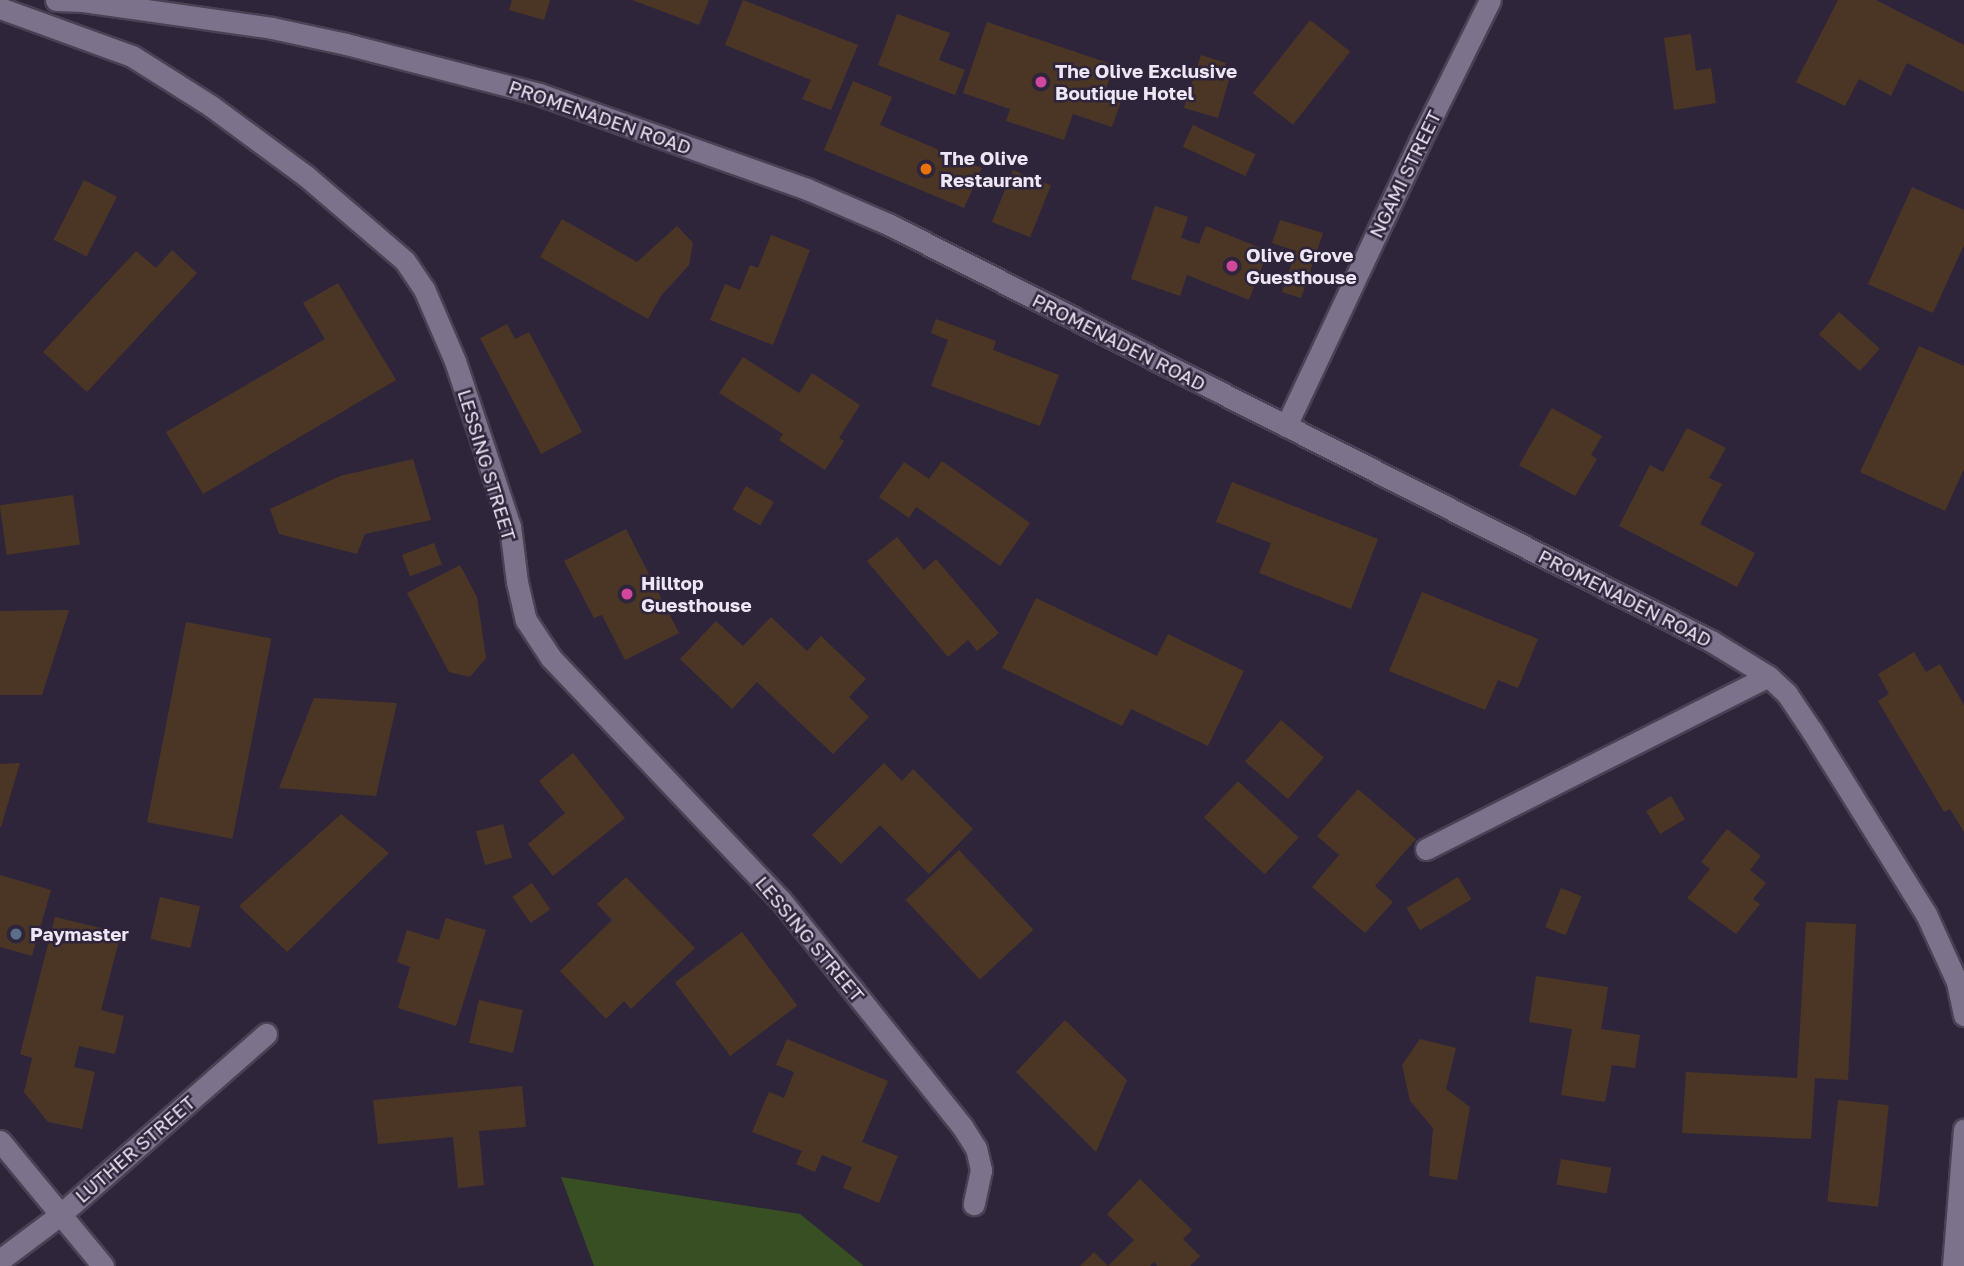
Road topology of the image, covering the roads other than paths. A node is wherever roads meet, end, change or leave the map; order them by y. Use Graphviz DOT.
graph roads {
  1 [pos="56,0"];
  2 [pos="1490,0"];
  3 [pos="0,8"];
  4 [pos="1286,426"];
  5 [pos="1768,676"];
  6 [pos="1426,849"];
  7 [pos="1964,1015"];
  8 [pos="266,1034"];
  9 [pos="1964,1129"];
  10 [pos="0,1141"];
  11 [pos="974,1204"];
  12 [pos="61,1214"];
  13 [pos="0,1260"];
  14 [pos="103,1266"];
  15 [pos="1953,1266"];
  1 -- 4 [label="street, PROMENADEN ROAD"];
  2 -- 4 [label="street, NGAMI STREET"];
  3 -- 11 [label="street, LESSING STREET"];
  4 -- 5 [label="street, PROMENADEN ROAD"];
  5 -- 6 [label="street"];
  5 -- 7 [label="street, PROMENADEN ROAD"];
  8 -- 12 [label="street, LUTHER STREET"];
  9 -- 15 [label="street"];
  10 -- 12 [label="street"];
  12 -- 13 [label="street, LUTHER STREET"];
  12 -- 14 [label="street"];
}
